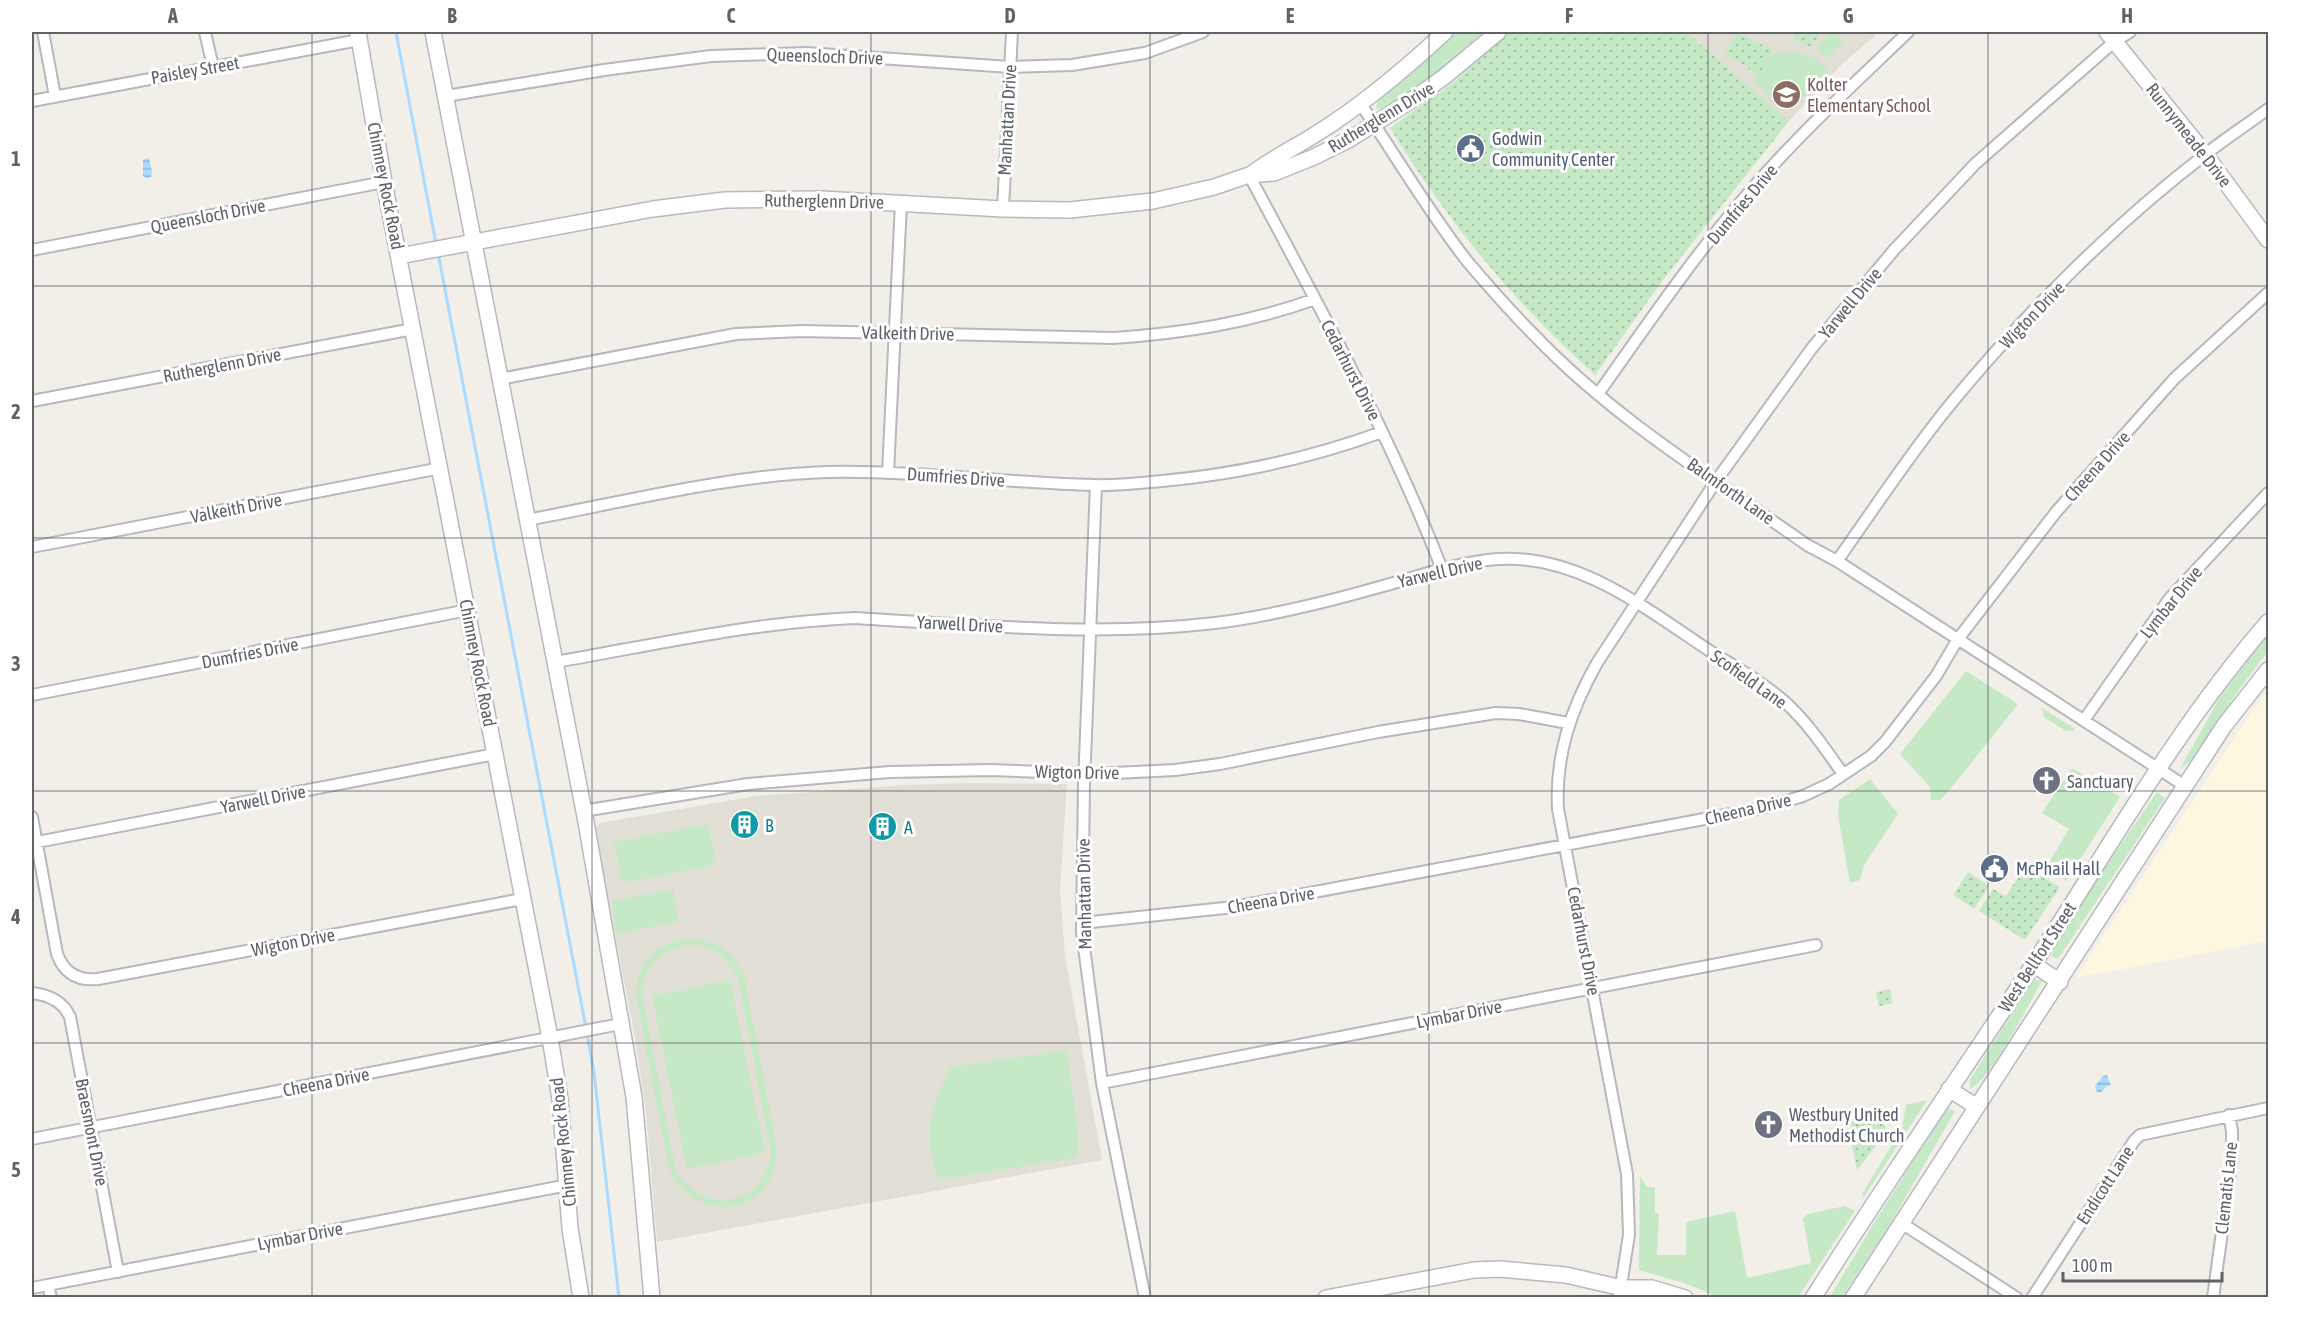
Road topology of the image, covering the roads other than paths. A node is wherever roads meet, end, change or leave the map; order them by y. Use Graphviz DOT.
graph roads {
  1 [pos="43,32"];
  2 [pos="205,32"];
  3 [pos="433,32"];
  4 [pos="1012,32"];
  5 [pos="1203,32"];
  6 [pos="1445,32"];
  7 [pos="1498,32"];
  8 [pos="1908,32"];
  9 [pos="2130,32"];
  10 [pos="358,36"];
  11 [pos="2111,36"];
  12 [pos="213,67"];
  13 [pos="1010,67"];
  14 [pos="55,96"];
  15 [pos="446,96"];
  16 [pos="32,101"];
  17 [pos="1360,103"];
  18 [pos="2268,109"];
  19 [pos="1374,124"];
  20 [pos="2205,154"];
  21 [pos="1249,175"];
  22 [pos="384,182"];
  23 [pos="901,202"];
  24 [pos="1003,209"];
  25 [pos="2268,240"];
  26 [pos="474,243"];
  27 [pos="32,250"];
  28 [pos="399,256"];
  29 [pos="2268,293"];
  30 [pos="1315,299"];
  31 [pos="412,329"];
  32 [pos="895,333"];
  33 [pos="500,379"];
  34 [pos="1598,394"];
  35 [pos="32,401"];
  36 [pos="1382,432"];
  37 [pos="441,468"];
  38 [pos="888,473"];
  39 [pos="1716,481"];
  40 [pos="1096,485"];
  41 [pos="2268,493"];
  42 [pos="527,520"];
  43 [pos="32,547"];
  44 [pos="1837,561"];
  45 [pos="1442,569"];
  46 [pos="1637,603"];
  47 [pos="468,610"];
  48 [pos="2268,622"];
  49 [pos="1091,630"];
  50 [pos="1958,639"];
  51 [pos="555,662"];
  52 [pos="2268,670"];
  53 [pos="32,695"];
  54 [pos="2084,720"];
  55 [pos="1568,723"];
  56 [pos="495,754"];
  57 [pos="2157,768"];
  58 [pos="1085,774"];
  59 [pos="1844,774"];
  60 [pos="2185,786"];
  61 [pos="583,811"];
  62 [pos="32,817"];
  63 [pos="34,842"];
  64 [pos="1565,844"];
  65 [pos="522,899"];
  66 [pos="1082,923"];
  67 [pos="1816,945"];
  68 [pos="2033,964"];
  69 [pos="2060,982"];
  70 [pos="1593,987"];
  71 [pos="32,993"];
  72 [pos="620,1024"];
  73 [pos="550,1038"];
  74 [pos="1102,1083"];
  75 [pos="1949,1089"];
  76 [pos="1977,1107"];
  77 [pos="2268,1108"];
  78 [pos="2229,1115"];
  79 [pos="91,1127"];
  80 [pos="32,1139"];
  81 [pos="568,1185"];
  82 [pos="1903,1224"];
  83 [pos="118,1272"];
  84 [pos="48,1285"];
  85 [pos="32,1288"];
  86 [pos="1621,1293"];
  87 [pos="51,1298"];
  88 [pos="581,1298"];
  89 [pos="652,1298"];
  90 [pos="1145,1298"];
  91 [pos="1326,1298"];
  92 [pos="1638,1298"];
  93 [pos="1685,1298"];
  94 [pos="1813,1298"];
  95 [pos="1853,1298"];
  96 [pos="2017,1298"];
  97 [pos="2032,1298"];
  98 [pos="2213,1298"];
  1 -- 14 [label="street"];
  2 -- 12 [label="street"];
  3 -- 15 [label="main road"];
  4 -- 13 [label="street, Manhattan Drive"];
  5 -- 13 [label="street, Queensloch Drive"];
  6 -- 17 [label="main road, Rutherglenn Drive"];
  7 -- 19 [label="main road, Rutherglenn Drive"];
  8 -- 34 [label="street, Dumfries Drive"];
  9 -- 11 [label="street, Yarwell Drive"];
  10 -- 12 [label="street, Paisley Street"];
  10 -- 22 [label="main road, Chimney Rock Road"];
  11 -- 20 [label="main road, Runnymeade Drive"];
  11 -- 39 [label="street, Yarwell Drive"];
  12 -- 14 [label="street, Paisley Street"];
  13 -- 15 [label="street, Queensloch Drive"];
  13 -- 24 [label="street, Manhattan Drive"];
  14 -- 16 [label="street, Paisley Street"];
  15 -- 26 [label="main road"];
  17 -- 19 [label="street, Balmforth Lane"];
  17 -- 21 [label="main road, Rutherglenn Drive"];
  18 -- 20 [label="street, Wigton Drive"];
  19 -- 21 [label="main road, Rutherglenn Drive"];
  19 -- 34 [label="street, Balmforth Lane"];
  20 -- 25 [label="main road, Runnymeade Drive"];
  20 -- 44 [label="street, Wigton Drive"];
  21 -- 24 [label="main road, Rutherglenn Drive"];
  21 -- 30 [label="street, Cedarhurst Drive"];
  22 -- 27 [label="street, Queensloch Drive"];
  22 -- 28 [label="main road, Chimney Rock Road"];
  23 -- 24 [label="main road, Rutherglenn Drive"];
  23 -- 26 [label="main road, Rutherglenn Drive"];
  23 -- 32 [label="street"];
  26 -- 28 [label="main road, Rutherglenn Drive"];
  26 -- 33 [label="main road"];
  28 -- 31 [label="main road, Chimney Rock Road"];
  29 -- 50 [label="street, Cheena Drive"];
  30 -- 32 [label="street, Valkeith Drive"];
  30 -- 36 [label="street, Cedarhurst Drive"];
  31 -- 35 [label="street, Rutherglenn Drive"];
  31 -- 37 [label="main road, Chimney Rock Road"];
  32 -- 33 [label="street, Valkeith Drive"];
  32 -- 38 [label="street"];
  33 -- 42 [label="main road"];
  34 -- 39 [label="street, Balmforth Lane"];
  36 -- 40 [label="street, Dumfries Drive"];
  36 -- 45 [label="street, Cedarhurst Drive"];
  37 -- 43 [label="street, Valkeith Drive"];
  37 -- 47 [label="main road, Chimney Rock Road"];
  38 -- 40 [label="street, Dumfries Drive"];
  38 -- 42 [label="street, Dumfries Drive"];
  39 -- 44 [label="street, Balmforth Lane"];
  39 -- 46 [label="street, Yarwell Drive"];
  40 -- 49 [label="street, Manhattan Drive"];
  41 -- 54 [label="street, Lymbar Drive"];
  42 -- 51 [label="main road"];
  44 -- 50 [label="street, Balmforth Lane"];
  45 -- 46 [label="street, Yarwell Drive"];
  45 -- 49 [label="street, Yarwell Drive"];
  46 -- 55 [label="street, Cedarhurst Drive"];
  46 -- 59 [label="street, Scofield Lane"];
  47 -- 53 [label="street, Dumfries Drive"];
  47 -- 56 [label="main road, Chimney Rock Road"];
  48 -- 57 [label="main road, West Bellfort Street"];
  49 -- 51 [label="street, Yarwell Drive"];
  49 -- 58 [label="street, Manhattan Drive"];
  50 -- 54 [label="street, Balmforth Lane"];
  50 -- 59 [label="street, Cheena Drive"];
  51 -- 61 [label="main road"];
  52 -- 60 [label="main road, West Bellfort Street"];
  54 -- 57 [label="street, Balmforth Lane"];
  55 -- 58 [label="street, Wigton Drive"];
  55 -- 64 [label="street, Cedarhurst Drive"];
  56 -- 63 [label="street, Yarwell Drive"];
  56 -- 65 [label="main road, Chimney Rock Road"];
  57 -- 60 [label="street, Balmforth Lane"];
  57 -- 68 [label="main road, West Bellfort Street"];
  58 -- 61 [label="street, Wigton Drive"];
  58 -- 66 [label="street, Manhattan Drive"];
  59 -- 64 [label="street, Cheena Drive"];
  60 -- 69 [label="main road, West Bellfort Street"];
  61 -- 72 [label="main road"];
  62 -- 63 [label="street"];
  63 -- 65 [label="street, Wigton Drive"];
  64 -- 66 [label="street, Cheena Drive"];
  64 -- 70 [label="street, Cedarhurst Drive"];
  65 -- 73 [label="main road, Chimney Rock Road"];
  66 -- 74 [label="street, Manhattan Drive"];
  67 -- 70 [label="street, Lymbar Drive"];
  68 -- 69 [label="main road"];
  68 -- 75 [label="main road, West Bellfort Street"];
  69 -- 76 [label="main road, West Bellfort Street"];
  70 -- 74 [label="street, Lymbar Drive"];
  70 -- 86 [label="street, Cedarhurst Drive"];
  71 -- 79 [label="street, Braesmont Drive"];
  72 -- 73 [label="street, Cheena Drive"];
  72 -- 89 [label="main road"];
  73 -- 79 [label="street, Cheena Drive"];
  73 -- 81 [label="main road, Chimney Rock Road"];
  74 -- 90 [label="street, Manhattan Drive"];
  75 -- 76 [label="main road"];
  75 -- 94 [label="main road, West Bellfort Street"];
  76 -- 82 [label="main road, West Bellfort Street"];
  77 -- 78 [label="street"];
  78 -- 97 [label="street, Endicott Lane"];
  78 -- 98 [label="street, Clematis Lane"];
  79 -- 80 [label="street, Cheena Drive"];
  79 -- 83 [label="street, Braesmont Drive"];
  81 -- 83 [label="street, Lymbar Drive"];
  81 -- 88 [label="main road, Chimney Rock Road"];
  82 -- 95 [label="main road, West Bellfort Street"];
  82 -- 96 [label="street"];
  83 -- 84 [label="street, Lymbar Drive"];
  84 -- 85 [label="street, Lymbar Drive"];
  84 -- 87 [label="street"];
  86 -- 91 [label="main road"];
  86 -- 92 [label="main road"];
  86 -- 93 [label="main road"];
}
